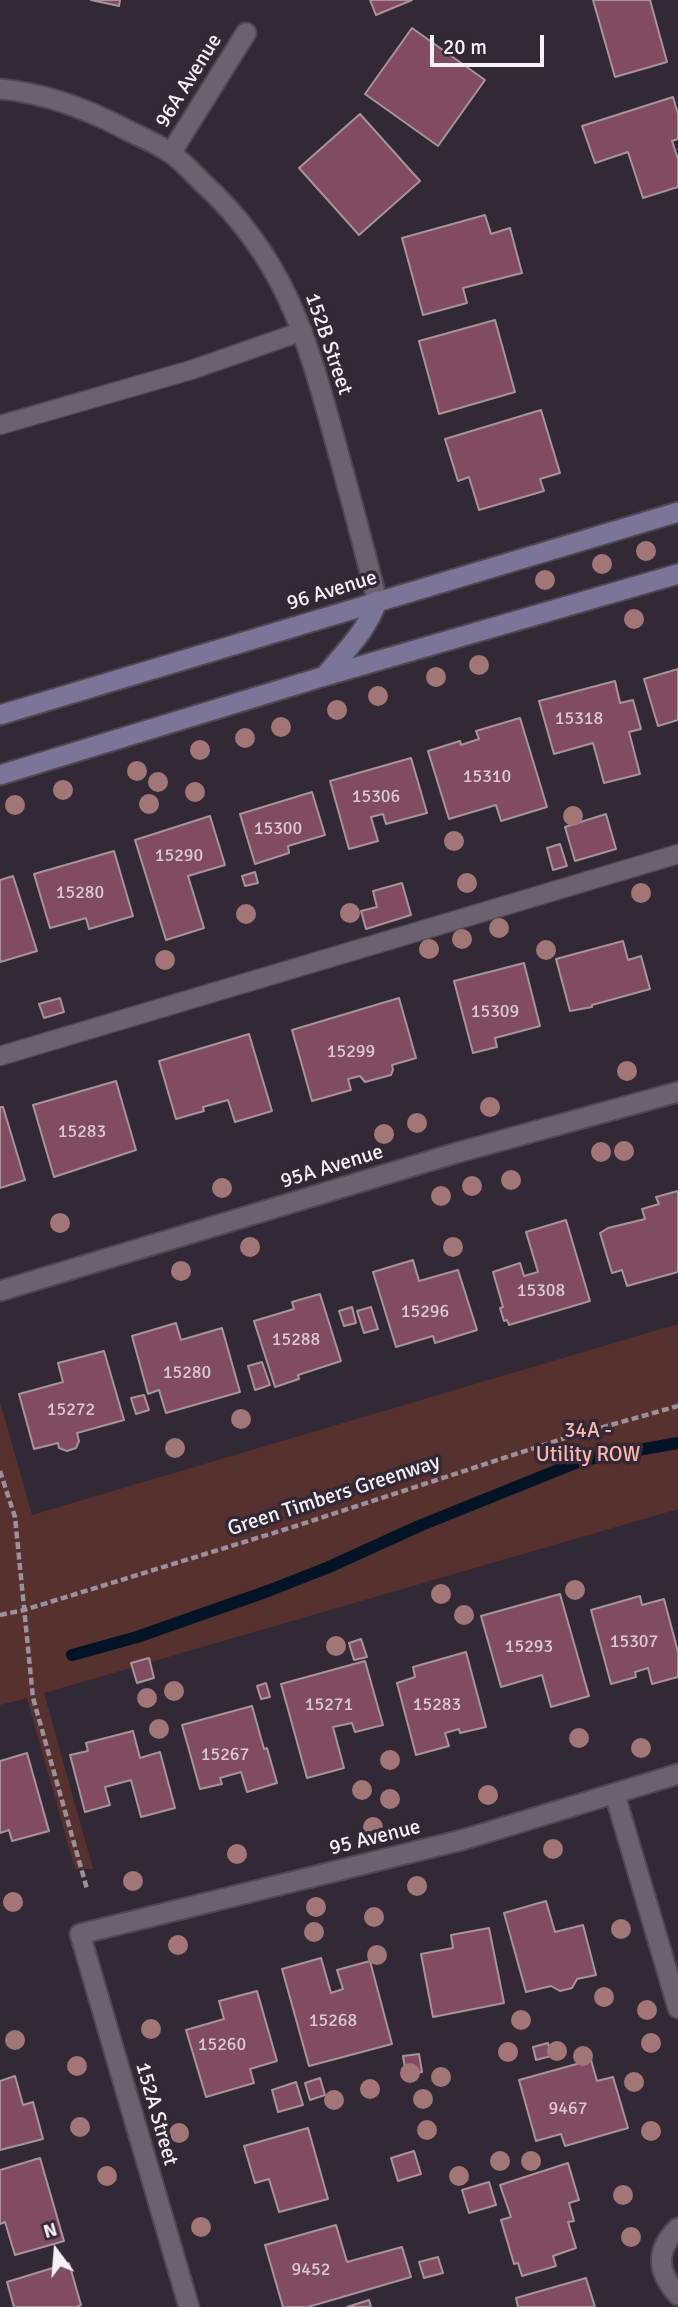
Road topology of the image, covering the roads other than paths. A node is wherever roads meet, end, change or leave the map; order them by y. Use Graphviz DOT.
graph roads {
  1 [pos="246,33"];
  2 [pos="0,89"];
  3 [pos="171,153"];
  4 [pos="303,331"];
  5 [pos="0,425"];
  6 [pos="678,512"];
  7 [pos="678,574"];
  8 [pos="377,601"];
  9 [pos="325,676"];
  10 [pos="0,715"];
  11 [pos="0,775"];
  12 [pos="678,854"];
  13 [pos="0,1056"];
  14 [pos="678,1092"];
  15 [pos="0,1291"];
  16 [pos="678,1774"];
  17 [pos="615,1795"];
  18 [pos="80,1934"];
  19 [pos="678,2008"];
  20 [pos="678,2228"];
  21 [pos="678,2295"];
  22 [pos="189,2307"];
  1 -- 3 [label="street, 96A Avenue"];
  2 -- 3 [label="street, 152B Street"];
  3 -- 4 [label="street, 152B Street"];
  4 -- 5 [label="lane"];
  4 -- 8 [label="street, 152B Street"];
  6 -- 8 [label="main road, 96 Avenue"];
  7 -- 9 [label="main road"];
  8 -- 9 [label="main road"];
  8 -- 10 [label="main road, 96 Avenue"];
  9 -- 11 [label="main road"];
  12 -- 13 [label="lane"];
  14 -- 15 [label="street, 95A Avenue"];
  16 -- 17 [label="street, 95 Avenue"];
  17 -- 18 [label="street, 95 Avenue"];
  17 -- 19 [label="street"];
  18 -- 22 [label="street, 152A Street"];
  20 -- 21 [label="street"];
}
